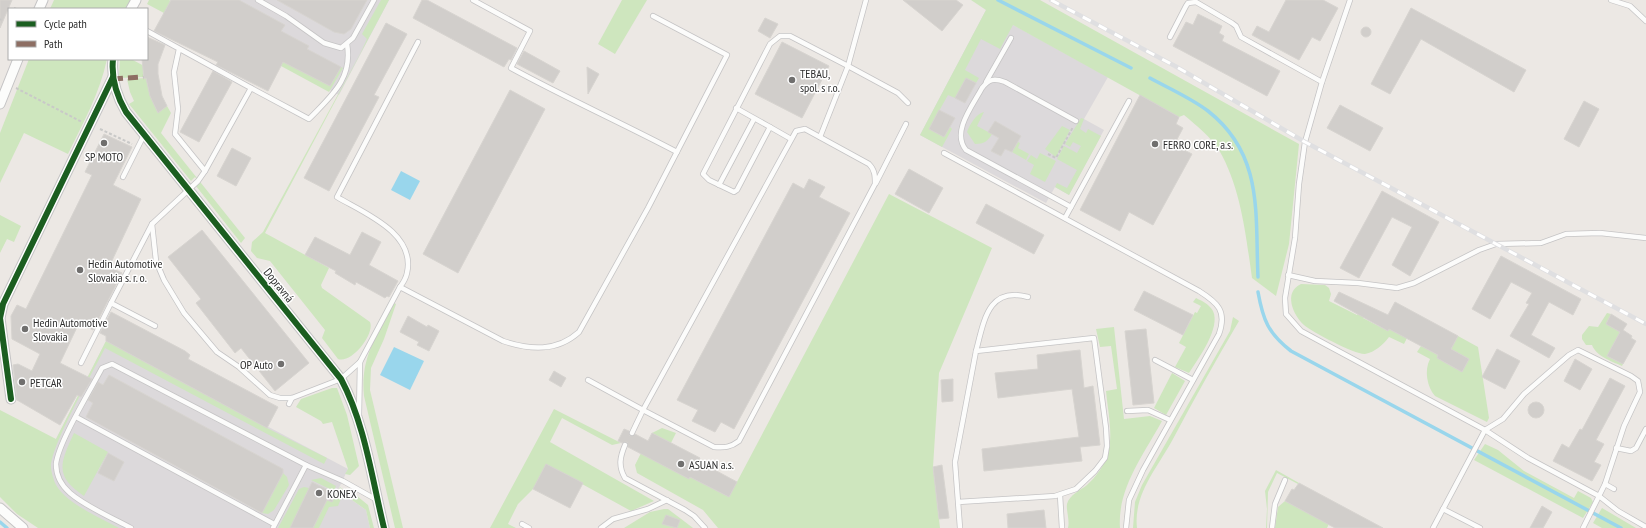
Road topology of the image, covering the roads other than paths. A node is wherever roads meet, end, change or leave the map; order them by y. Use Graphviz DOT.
graph roads {
  1 [pos="258,0"];
  2 [pos="374,0"];
  3 [pos="473,0"];
  4 [pos="866,0"];
  5 [pos="1350,0"];
  6 [pos="1611,0"];
  7 [pos="654,16"];
  8 [pos="1646,21"];
  9 [pos="148,32"];
  10 [pos="1170,37"];
  11 [pos="1011,38"];
  12 [pos="418,42"];
  13 [pos="347,44"];
  14 [pos="179,49"];
  15 [pos="18,60"];
  16 [pos="113,60"];
  17 [pos="848,66"];
  18 [pos="113,77"];
  19 [pos="986,82"];
  20 [pos="1322,82"];
  21 [pos="251,88"];
  22 [pos="1129,101"];
  23 [pos="908,103"];
  24 [pos="0,104"];
  25 [pos="736,108"];
  26 [pos="754,118"];
  27 [pos="1076,121"];
  28 [pos="906,124"];
  29 [pos="770,127"];
  30 [pos="144,135"];
  31 [pos="820,137"];
  32 [pos="791,139"];
  33 [pos="677,152"];
  34 [pos="944,153"];
  35 [pos="205,171"];
  36 [pos="124,177"];
  37 [pos="875,184"];
  38 [pos="719,185"];
  39 [pos="188,190"];
  40 [pos="1071,207"];
  41 [pos="1064,218"];
  42 [pos="152,224"];
  43 [pos="1646,238"];
  44 [pos="1288,275"];
  45 [pos="400,288"];
  46 [pos="1028,297"];
  47 [pos="111,303"];
  48 [pos="155,326"];
  49 [pos="976,351"];
  50 [pos="1155,360"];
  51 [pos="360,362"];
  52 [pos="81,363"];
  53 [pos="341,379"];
  54 [pos="588,380"];
  55 [pos="1193,380"];
  56 [pos="292,398"];
  57 [pos="11,399"];
  58 [pos="289,404"];
  59 [pos="643,410"];
  60 [pos="1127,411"];
  61 [pos="76,417"];
  62 [pos="1170,420"];
  63 [pos="360,428"];
  64 [pos="1646,429"];
  65 [pos="1485,430"];
  66 [pos="632,433"];
  67 [pos="625,445"];
  68 [pos="1616,448"];
  69 [pos="306,465"];
  70 [pos="1286,480"];
  71 [pos="1604,484"];
  72 [pos="1614,489"];
  73 [pos="1060,495"];
  74 [pos="1599,496"];
  75 [pos="378,500"];
  76 [pos="667,500"];
  77 [pos="958,502"];
  78 [pos="0,508"];
  79 [pos="1443,509"];
  80 [pos="522,524"];
  81 [pos="274,526"];
  82 [pos="1646,526"];
  83 [pos="23,528"];
  84 [pos="131,528"];
  85 [pos="384,528"];
  86 [pos="529,528"];
  87 [pos="601,528"];
  88 [pos="706,528"];
  89 [pos="960,528"];
  90 [pos="1062,528"];
  91 [pos="1126,528"];
  92 [pos="1272,528"];
  93 [pos="1433,528"];
  94 [pos="1480,528"];
  95 [pos="1583,528"];
  1 -- 13 [label="lane"];
  2 -- 13 [label="lane"];
  3 -- 33 [label="lane"];
  4 -- 17 [label="lane"];
  5 -- 20 [label="lane"];
  6 -- 8 [label="lane"];
  7 -- 33 [label="lane"];
  9 -- 14 [label="lane"];
  10 -- 20 [label="lane"];
  11 -- 19 [label="lane"];
  12 -- 45 [label="lane"];
  13 -- 21 [label="lane"];
  14 -- 21 [label="lane"];
  14 -- 35 [label="lane"];
  15 -- 24 [label="street"];
  16 -- 18 [label="street, Dopravná"];
  17 -- 23 [label="lane"];
  17 -- 25 [label="lane"];
  17 -- 31 [label="lane"];
  18 -- 30 [label="street, Dopravná"];
  18 -- 57 [label="street, Dopravná"];
  19 -- 27 [label="lane"];
  19 -- 40 [label="lane"];
  20 -- 44 [label="lane"];
  21 -- 35 [label="lane"];
  22 -- 40 [label="lane"];
  25 -- 26 [label="lane"];
  25 -- 38 [label="lane"];
  26 -- 29 [label="lane"];
  26 -- 38 [label="lane"];
  28 -- 37 [label="lane"];
  29 -- 32 [label="lane"];
  29 -- 38 [label="lane"];
  30 -- 36 [label="lane"];
  30 -- 39 [label="street, Dopravná"];
  31 -- 32 [label="lane"];
  31 -- 37 [label="lane"];
  32 -- 59 [label="lane"];
  33 -- 45 [label="lane"];
  34 -- 41 [label="lane"];
  35 -- 39 [label="lane"];
  37 -- 59 [label="lane"];
  39 -- 42 [label="lane"];
  39 -- 53 [label="street, Dopravná"];
  40 -- 41 [label="lane"];
  41 -- 55 [label="lane"];
  42 -- 47 [label="lane"];
  42 -- 56 [label="lane"];
  43 -- 44 [label="lane"];
  44 -- 65 [label="lane"];
  45 -- 51 [label="lane"];
  46 -- 49 [label="lane"];
  47 -- 48 [label="lane"];
  47 -- 52 [label="lane"];
  49 -- 73 [label="lane"];
  49 -- 77 [label="lane"];
  50 -- 55 [label="lane"];
  51 -- 53 [label="lane"];
  51 -- 63 [label="lane"];
  53 -- 56 [label="lane"];
  53 -- 63 [label="street, Dopravná"];
  54 -- 59 [label="lane"];
  55 -- 62 [label="lane"];
  56 -- 58 [label="lane"];
  59 -- 66 [label="lane"];
  60 -- 62 [label="lane"];
  61 -- 69 [label="lane"];
  61 -- 81 [label="lane"];
  61 -- 84 [label="lane"];
  62 -- 91 [label="lane"];
  63 -- 75 [label="street, Dopravná"];
  64 -- 68 [label="lane"];
  65 -- 68 [label="lane"];
  65 -- 74 [label="lane"];
  65 -- 79 [label="lane"];
  67 -- 76 [label="lane"];
  68 -- 71 [label="lane"];
  69 -- 75 [label="lane"];
  69 -- 81 [label="lane"];
  70 -- 92 [label="lane"];
  71 -- 72 [label="lane"];
  71 -- 74 [label="lane"];
  73 -- 77 [label="lane"];
  73 -- 90 [label="lane"];
  74 -- 82 [label="lane"];
  74 -- 95 [label="lane"];
  75 -- 85 [label="street, Dopravná"];
  76 -- 87 [label="lane"];
  76 -- 88 [label="lane"];
  77 -- 89 [label="lane"];
  78 -- 83 [label="street"];
  79 -- 93 [label="lane"];
  79 -- 94 [label="lane"];
  80 -- 86 [label="lane"];
}
